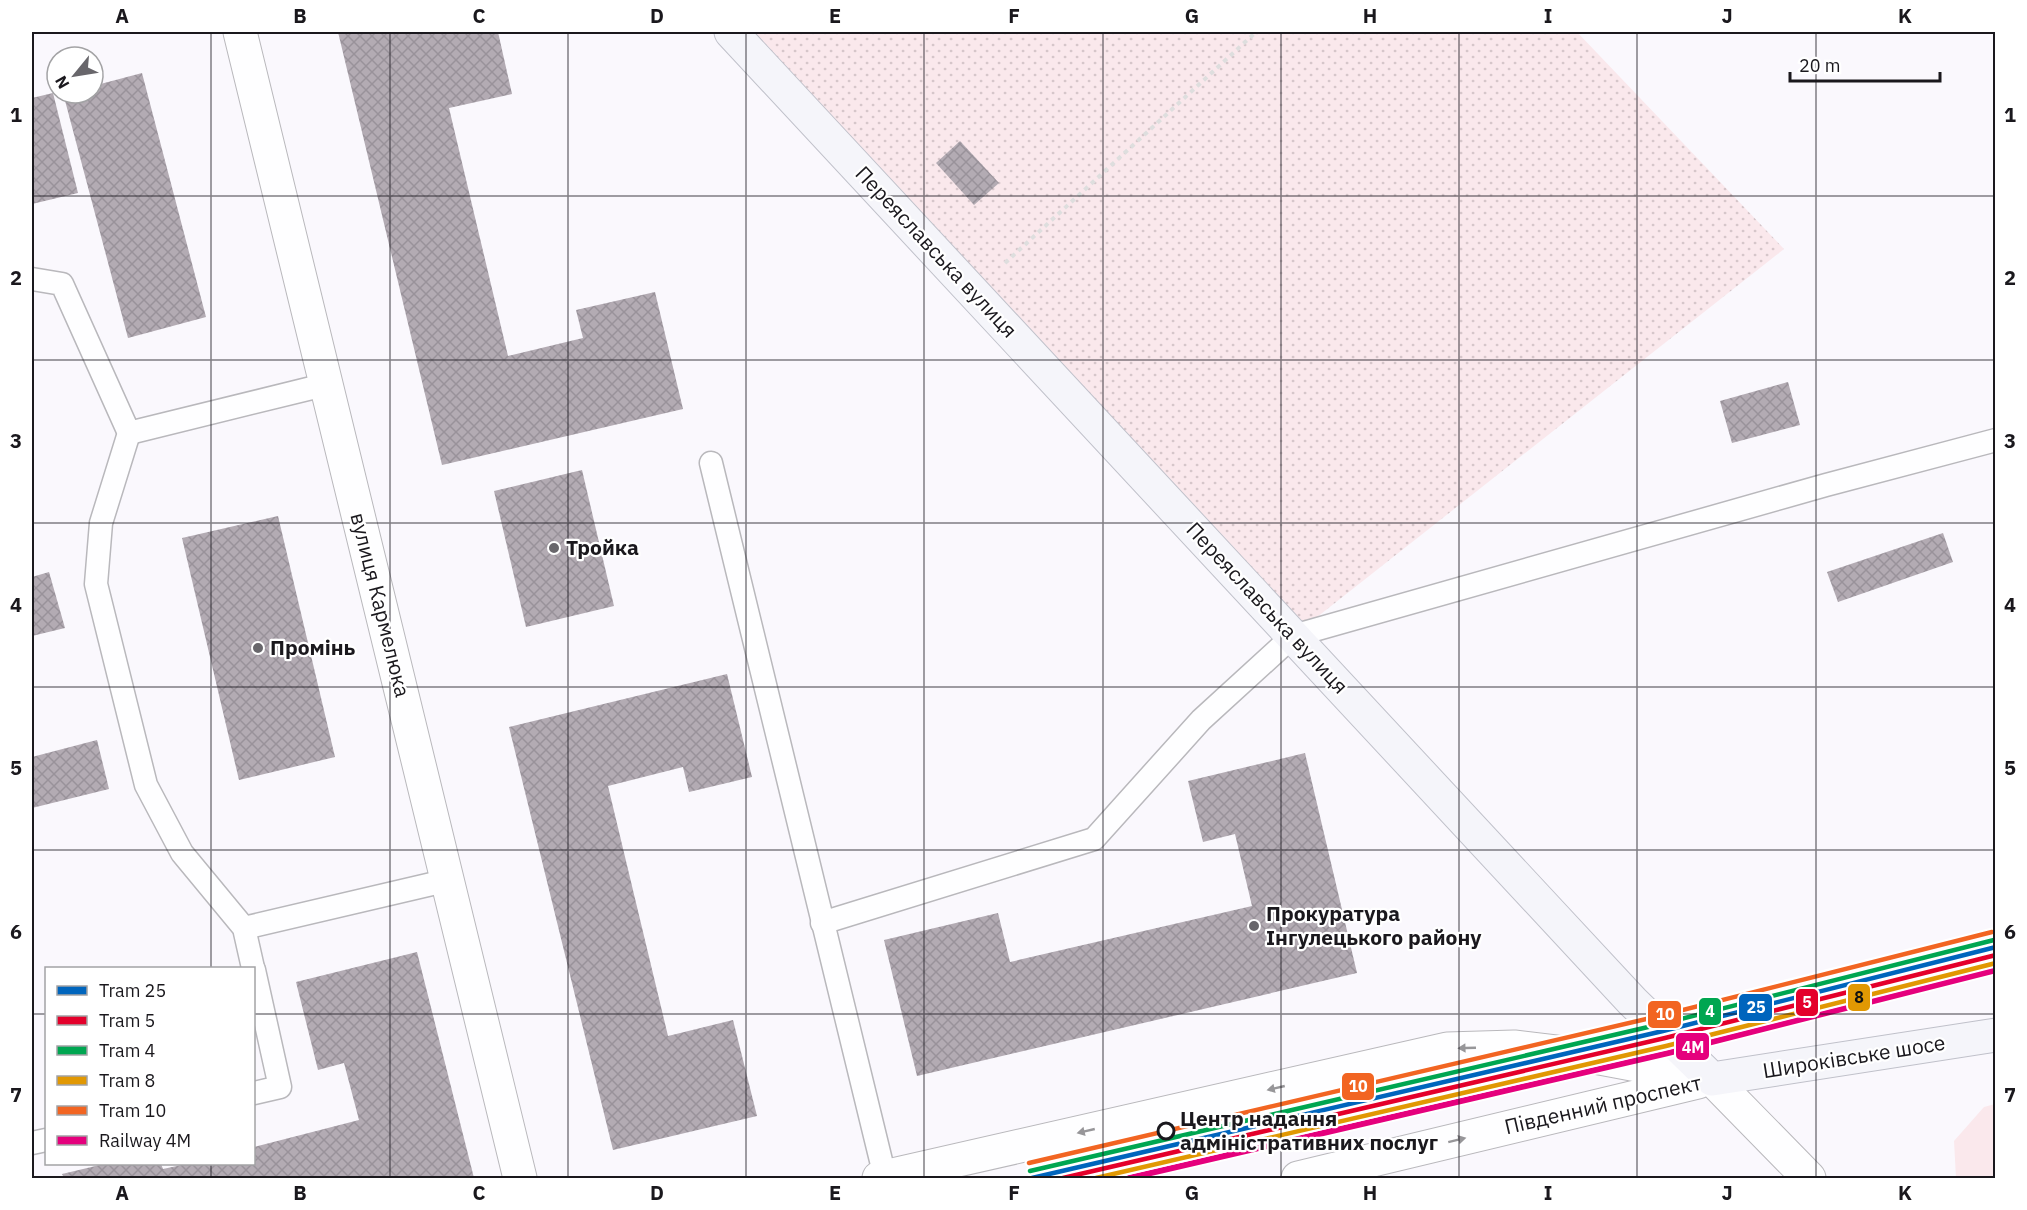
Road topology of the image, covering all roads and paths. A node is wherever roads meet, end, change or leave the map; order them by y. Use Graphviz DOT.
graph roads {
  1 [pos="240,32"];
  2 [pos="732,32"];
  3 [pos="1256,32"];
  4 [pos="32,279"];
  5 [pos="973,292"];
  6 [pos="324,385"];
  7 [pos="129,433"];
  8 [pos="1995,440"];
  9 [pos="711,463"];
  10 [pos="1293,636"];
  11 [pos="449,880"];
  12 [pos="822,923"];
  13 [pos="244,928"];
  14 [pos="253,967"];
  15 [pos="255,978"];
  16 [pos="1995,1035"];
  17 [pos="1712,1079"];
  18 [pos="255,1093"];
  19 [pos="1345,1173"];
  20 [pos="882,1178"];
  21 [pos="520,1179"];
  22 [pos="1298,1179"];
  23 [pos="1809,1179"];
  1 -- 6 [label="street, вулиця Кармелюка"];
  2 -- 5 [label="main road, Переяславська вулиця"];
  3 -- 5 [label="path"];
  4 -- 7 [label="lane"];
  5 -- 10 [label="main road, Переяславська вулиця"];
  6 -- 7 [label="lane"];
  6 -- 11 [label="street, вулиця Кармелюка"];
  7 -- 13 [label="lane"];
  8 -- 10 [label="lane"];
  9 -- 12 [label="lane"];
  10 -- 12 [label="lane"];
  10 -- 17 [label="main road, Переяславська вулиця"];
  11 -- 13 [label="lane"];
  11 -- 21 [label="street, вулиця Кармелюка"];
  12 -- 20 [label="lane"];
  13 -- 14 [label="lane"];
  15 -- 18 [label="lane"];
  16 -- 17 [label="main road, Широківське шосе"];
  19 -- 17 [label="street, Південний проспект, one-way"];
  17 -- 20 [label="street, Південний проспект, one-way"];
  17 -- 23 [label="street, Переяславська вулиця"];
  19 -- 22 [label="street, Південний проспект"];
}
